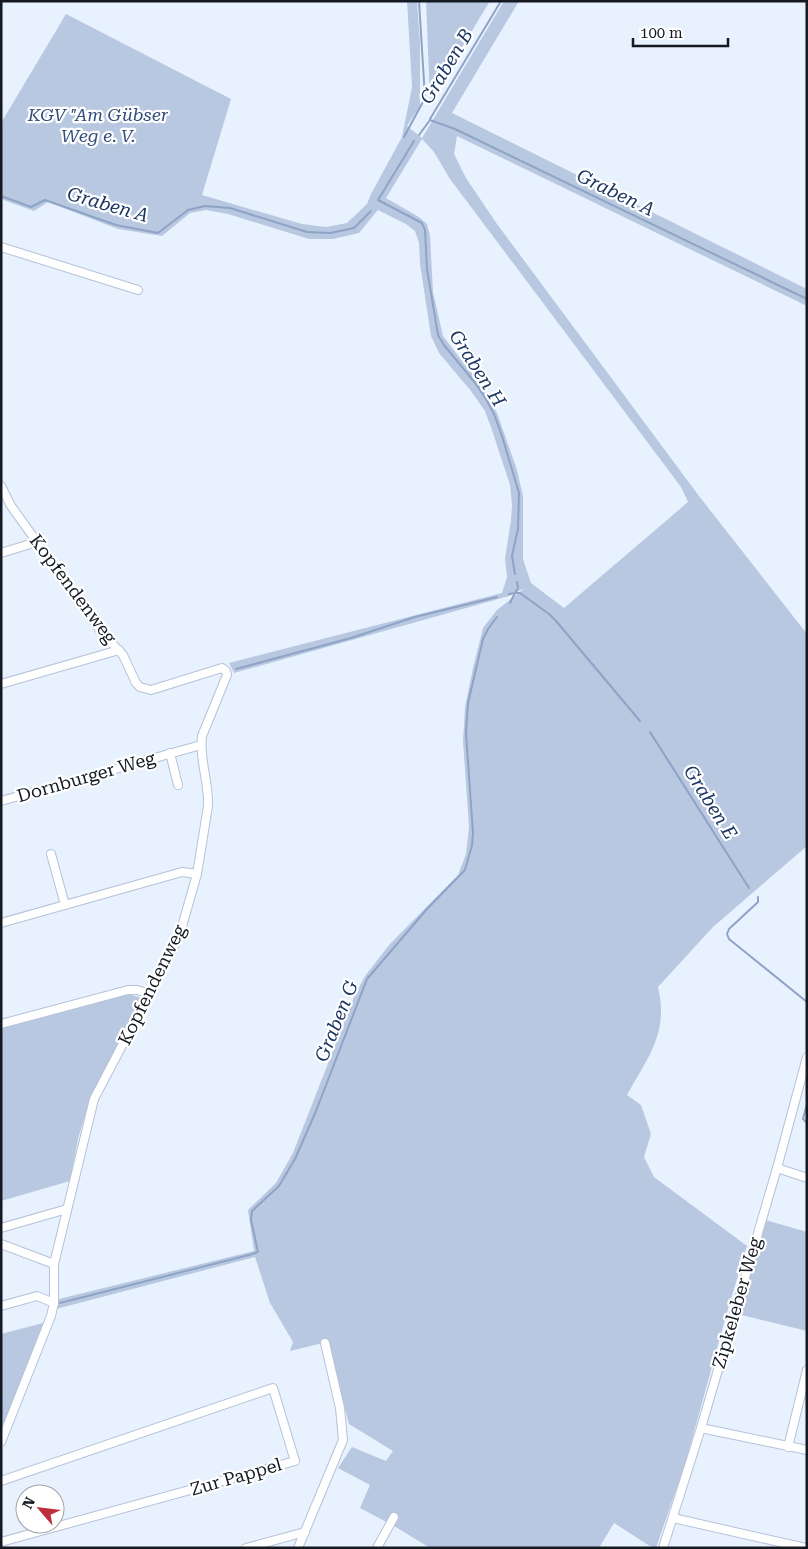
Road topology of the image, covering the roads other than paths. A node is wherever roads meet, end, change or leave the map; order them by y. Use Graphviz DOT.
graph roads {
  1 [pos="1,246"];
  2 [pos="138,290"];
  3 [pos="1,486"];
  4 [pos="37,542"];
  5 [pos="1,553"];
  6 [pos="119,650"];
  7 [pos="1,684"];
  8 [pos="201,745"];
  9 [pos="170,753"];
  10 [pos="178,784"];
  11 [pos="1,801"];
  12 [pos="51,854"];
  13 [pos="197,874"];
  14 [pos="65,905"];
  15 [pos="1,923"];
  16 [pos="150,994"];
  17 [pos="1,1024"];
  18 [pos="807,1057"];
  19 [pos="776,1168"];
  20 [pos="807,1178"];
  21 [pos="67,1209"];
  22 [pos="1,1228"];
  23 [pos="1,1244"];
  24 [pos="54,1264"];
  25 [pos="54,1302"];
  26 [pos="1,1306"];
  27 [pos="325,1343"];
  28 [pos="807,1370"];
  29 [pos="701,1428"];
  30 [pos="1,1442"];
  31 [pos="788,1446"];
  32 [pos="807,1450"];
  33 [pos="1,1481"];
  34 [pos="394,1518"];
  35 [pos="673,1518"];
  36 [pos="305,1532"];
  37 [pos="1,1542"];
  38 [pos="246,1548"];
  39 [pos="298,1548"];
  40 [pos="377,1548"];
  41 [pos="663,1548"];
  42 [pos="806,1548"];
  1 -- 2 [label="street"];
  3 -- 4 [label="street, Kopfendenweg"];
  4 -- 5 [label="street"];
  4 -- 6 [label="street, Kopfendenweg"];
  6 -- 7 [label="street"];
  6 -- 8 [label="street, Kopfendenweg"];
  8 -- 9 [label="street, Dornburger Weg"];
  8 -- 13 [label="street, Kopfendenweg"];
  9 -- 10 [label="street, Dornburger Weg"];
  9 -- 11 [label="street, Dornburger Weg"];
  12 -- 14 [label="street"];
  13 -- 14 [label="street"];
  13 -- 16 [label="street, Kopfendenweg"];
  14 -- 15 [label="street"];
  16 -- 17 [label="street"];
  16 -- 21 [label="street, Kopfendenweg"];
  18 -- 19 [label="street, Zipkeleber Weg"];
  19 -- 20 [label="street"];
  19 -- 29 [label="street, Zipkeleber Weg"];
  21 -- 22 [label="street"];
  21 -- 24 [label="street, Kopfendenweg"];
  23 -- 24 [label="street"];
  24 -- 25 [label="street, Kopfendenweg"];
  25 -- 26 [label="street"];
  25 -- 30 [label="street, Kopfendenweg"];
  27 -- 36 [label="street"];
  28 -- 31 [label="street"];
  29 -- 31 [label="street"];
  29 -- 35 [label="street, Zipkeleber Weg"];
  31 -- 32 [label="street"];
  33 -- 37 [label="street, Zur Pappel"];
  34 -- 40 [label="street"];
  35 -- 41 [label="street, Zipkeleber Weg"];
  35 -- 42 [label="street"];
  36 -- 38 [label="street"];
  36 -- 39 [label="street"];
}
